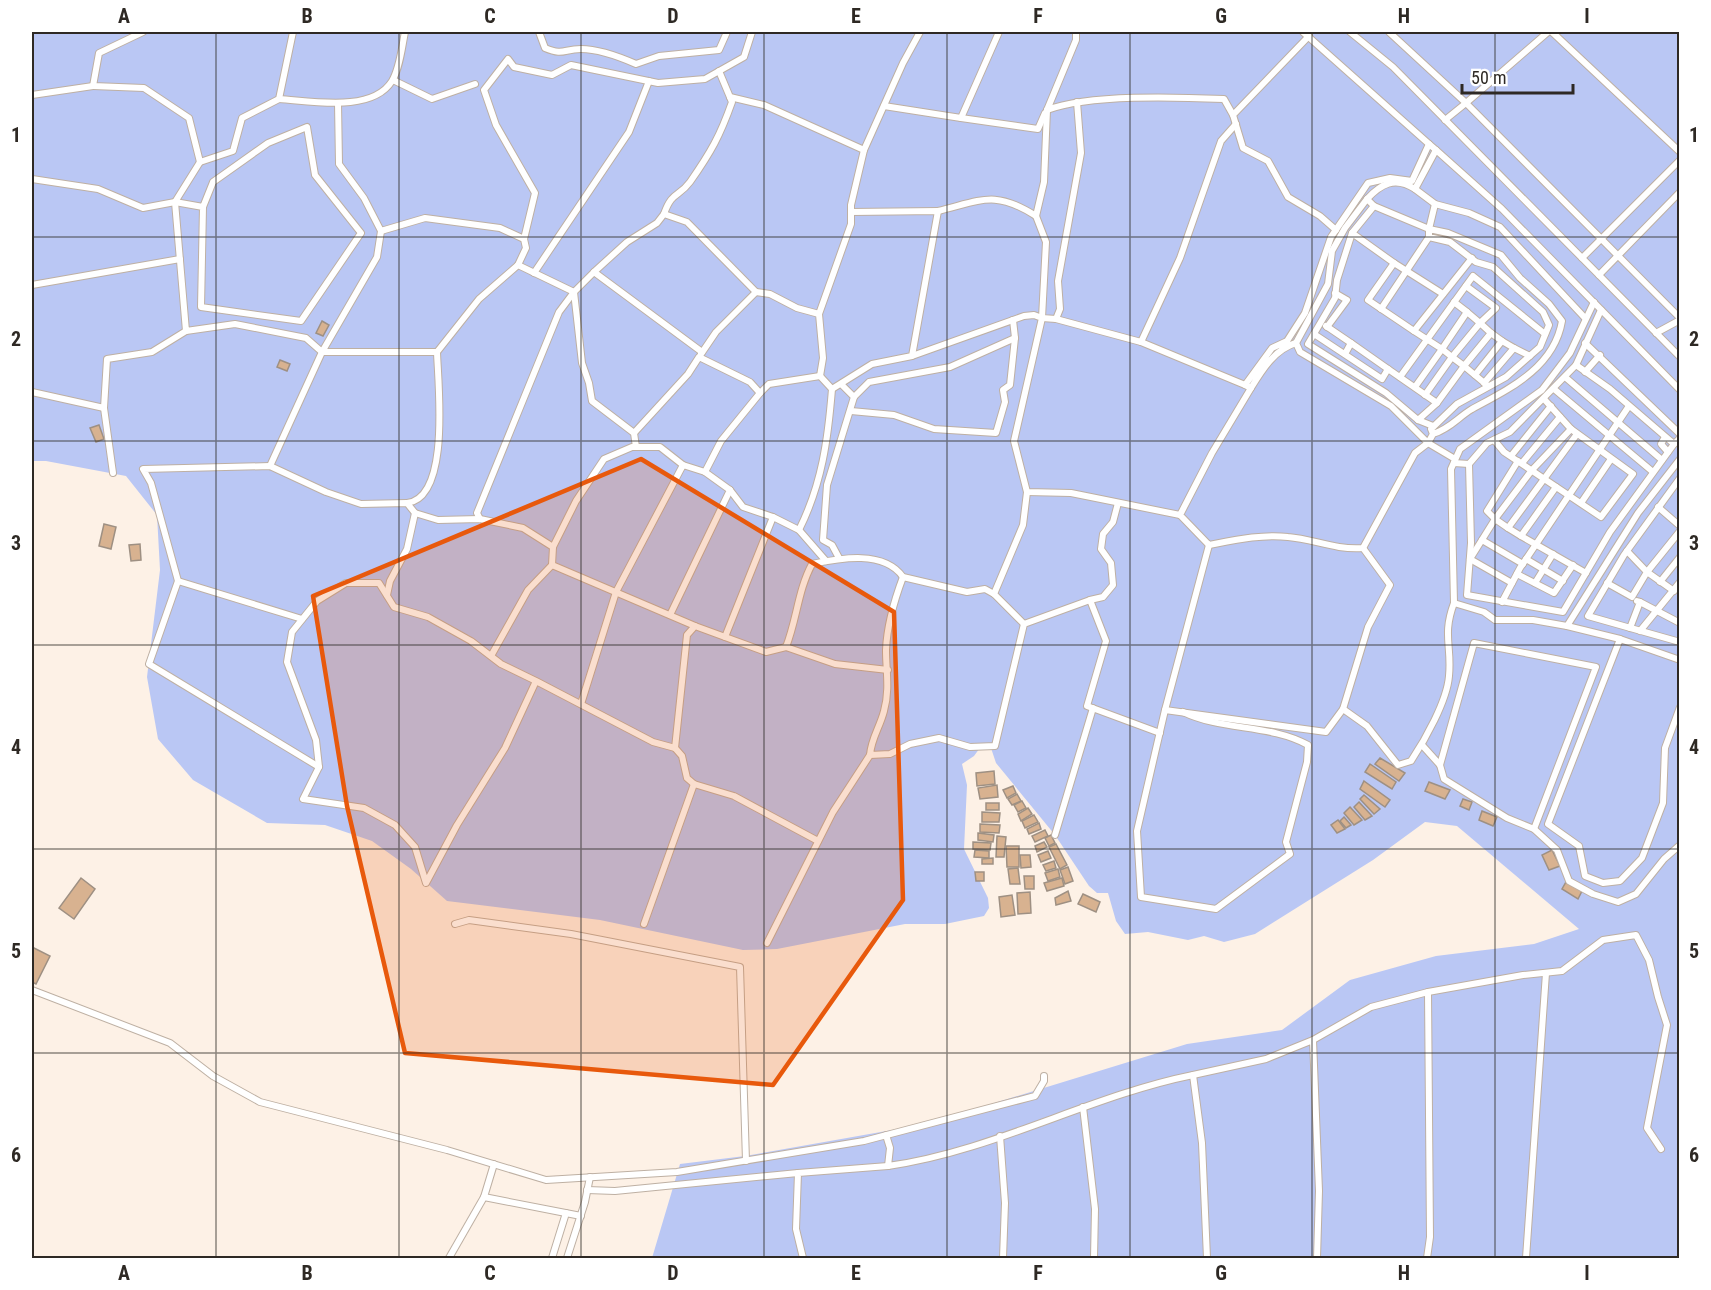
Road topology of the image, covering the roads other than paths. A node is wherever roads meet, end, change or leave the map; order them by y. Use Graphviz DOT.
graph roads {
  1 [pos="143,32"];
  2 [pos="293,32"];
  3 [pos="405,32"];
  4 [pos="539,32"];
  5 [pos="727,32"];
  6 [pos="752,32"];
  7 [pos="920,32"];
  8 [pos="999,32"];
  9 [pos="1076,32"];
  10 [pos="1350,32"];
  11 [pos="1389,32"];
  12 [pos="1548,32"];
  13 [pos="1552,32"];
  14 [pos="1306,34"];
  15 [pos="719,71"];
  16 [pos="393,80"];
  17 [pos="649,81"];
  18 [pos="475,84"];
  19 [pos="93,86"];
  20 [pos="32,95"];
  21 [pos="730,97"];
  22 [pos="279,99"];
  23 [pos="1077,102"];
  24 [pos="1466,103"];
  25 [pos="338,104"];
  26 [pos="884,106"];
  27 [pos="1047,110"];
  28 [pos="1233,114"];
  29 [pos="961,117"];
  30 [pos="1445,120"];
  31 [pos="1236,124"];
  32 [pos="1430,144"];
  33 [pos="864,150"];
  34 [pos="1436,150"];
  35 [pos="1680,152"];
  36 [pos="1680,160"];
  37 [pos="200,162"];
  38 [pos="32,179"];
  39 [pos="1415,189"];
  40 [pos="1680,192"];
  41 [pos="1367,199"];
  42 [pos="175,202"];
  43 [pos="1435,204"];
  44 [pos="1374,206"];
  45 [pos="203,207"];
  46 [pos="938,211"];
  47 [pos="852,213"];
  48 [pos="664,214"];
  49 [pos="1036,216"];
  50 [pos="1429,229"];
  51 [pos="1336,230"];
  52 [pos="381,231"];
  53 [pos="1352,234"];
  54 [pos="1429,237"];
  55 [pos="524,239"];
  56 [pos="1602,241"];
  57 [pos="1617,256"];
  58 [pos="1472,258"];
  59 [pos="1582,258"];
  60 [pos="180,259"];
  61 [pos="1394,263"];
  62 [pos="518,265"];
  63 [pos="1407,270"];
  64 [pos="594,272"];
  65 [pos="534,273"];
  66 [pos="1599,276"];
  67 [pos="32,285"];
  68 [pos="1466,286"];
  69 [pos="573,292"];
  70 [pos="756,292"];
  71 [pos="1335,293"];
  72 [pos="1443,294"];
  73 [pos="1454,302"];
  74 [pos="1594,302"];
  75 [pos="1381,309"];
  76 [pos="1602,310"];
  77 [pos="1467,312"];
  78 [pos="819,314"];
  79 [pos="1042,318"];
  80 [pos="1585,318"];
  81 [pos="1056,319"];
  82 [pos="1680,319"];
  83 [pos="1013,320"];
  84 [pos="1320,323"];
  85 [pos="1480,323"];
  86 [pos="1327,327"];
  87 [pos="1414,331"];
  88 [pos="186,332"];
  89 [pos="1491,333"];
  90 [pos="1656,333"];
  91 [pos="1314,334"];
  92 [pos="1545,334"];
  93 [pos="1015,339"];
  94 [pos="1427,340"];
  95 [pos="1502,341"];
  96 [pos="1141,342"];
  97 [pos="1585,342"];
  98 [pos="1296,343"];
  99 [pos="1351,343"];
  100 [pos="1514,348"];
  101 [pos="1442,349"];
  102 [pos="322,352"];
  103 [pos="437,352"];
  104 [pos="1345,354"];
  105 [pos="701,355"];
  106 [pos="1599,355"];
  107 [pos="912,356"];
  108 [pos="1530,356"];
  109 [pos="1452,357"];
  110 [pos="1680,357"];
  111 [pos="1576,365"];
  112 [pos="1464,366"];
  113 [pos="1388,369"];
  114 [pos="1586,372"];
  115 [pos="1475,375"];
  116 [pos="820,376"];
  117 [pos="1400,377"];
  118 [pos="1565,377"];
  119 [pos="841,384"];
  120 [pos="1486,384"];
  121 [pos="1248,386"];
  122 [pos="1415,387"];
  123 [pos="832,388"];
  124 [pos="1554,389"];
  125 [pos="1680,390"];
  126 [pos="32,392"];
  127 [pos="760,393"];
  128 [pos="1425,395"];
  129 [pos="854,397"];
  130 [pos="1544,399"];
  131 [pos="1594,402"];
  132 [pos="1437,403"];
  133 [pos="1551,406"];
  134 [pos="1629,406"];
  135 [pos="104,408"];
  136 [pos="851,411"];
  137 [pos="1584,414"];
  138 [pos="1560,417"];
  139 [pos="1418,420"];
  140 [pos="1617,423"];
  141 [pos="1433,426"];
  142 [pos="1571,429"];
  143 [pos="634,433"];
  144 [pos="1433,434"];
  145 [pos="1577,434"];
  146 [pos="1609,435"];
  147 [pos="1680,436"];
  148 [pos="1665,437"];
  149 [pos="1494,440"];
  150 [pos="1428,443"];
  151 [pos="1674,444"];
  152 [pos="636,447"];
  153 [pos="1598,450"];
  154 [pos="1668,452"];
  155 [pos="1511,456"];
  156 [pos="1611,459"];
  157 [pos="1680,459"];
  158 [pos="1662,460"];
  159 [pos="1454,461"];
  160 [pos="1520,462"];
  161 [pos="1469,464"];
  162 [pos="683,465"];
  163 [pos="270,466"];
  164 [pos="1532,470"];
  165 [pos="705,472"];
  166 [pos="1653,472"];
  167 [pos="113,473"];
  168 [pos="1544,478"];
  169 [pos="1680,478"];
  170 [pos="1556,486"];
  171 [pos="730,490"];
  172 [pos="1027,492"];
  173 [pos="1568,494"];
  174 [pos="1118,502"];
  175 [pos="407,503"];
  176 [pos="1581,503"];
  177 [pos="1658,507"];
  178 [pos="415,513"];
  179 [pos="1180,515"];
  180 [pos="773,517"];
  181 [pos="480,519"];
  182 [pos="1495,519"];
  183 [pos="1680,526"];
  184 [pos="1508,528"];
  185 [pos="799,530"];
  186 [pos="1680,531"];
  187 [pos="1521,536"];
  188 [pos="1482,540"];
  189 [pos="1536,543"];
  190 [pos="1209,545"];
  191 [pos="553,547"];
  192 [pos="1363,548"];
  193 [pos="1627,550"];
  194 [pos="1554,554"];
  195 [pos="1680,557"];
  196 [pos="839,558"];
  197 [pos="1470,559"];
  198 [pos="826,561"];
  199 [pos="1524,562"];
  200 [pos="552,565"];
  201 [pos="1573,565"];
  202 [pos="1544,569"];
  203 [pos="1647,572"];
  204 [pos="1586,573"];
  205 [pos="1517,574"];
  206 [pos="903,577"];
  207 [pos="178,581"];
  208 [pos="1563,581"];
  209 [pos="1660,582"];
  210 [pos="1680,582"];
  211 [pos="1512,583"];
  212 [pos="1535,583"];
  213 [pos="1607,583"];
  214 [pos="1674,591"];
  215 [pos="616,592"];
  216 [pos="994,594"];
  217 [pos="387,595"];
  218 [pos="1632,597"];
  219 [pos="1090,600"];
  220 [pos="1502,602"];
  221 [pos="1640,602"];
  222 [pos="1454,603"];
  223 [pos="1657,611"];
  224 [pos="670,615"];
  225 [pos="302,619"];
  226 [pos="1680,623"];
  227 [pos="1024,624"];
  228 [pos="695,626"];
  229 [pos="1567,626"];
  230 [pos="1629,628"];
  231 [pos="1640,631"];
  232 [pos="725,637"];
  233 [pos="1620,639"];
  234 [pos="1679,640"];
  235 [pos="786,647"];
  236 [pos="491,656"];
  237 [pos="1680,660"];
  238 [pos="888,670"];
  239 [pos="536,681"];
  240 [pos="581,704"];
  241 [pos="1680,707"];
  242 [pos="1093,708"];
  243 [pos="1343,709"];
  244 [pos="1165,710"];
  245 [pos="1183,712"];
  246 [pos="1160,733"];
  247 [pos="1422,745"];
  248 [pos="675,748"];
  249 [pos="870,755"];
  250 [pos="1440,765"];
  251 [pos="319,767"];
  252 [pos="693,784"];
  253 [pos="1534,829"];
  254 [pos="1055,835"];
  255 [pos="818,841"];
  256 [pos="1680,846"];
  257 [pos="455,924"];
  258 [pos="644,924"];
  259 [pos="767,943"];
  260 [pos="1546,973"];
  261 [pos="32,990"];
  262 [pos="1428,992"];
  263 [pos="1313,1040"];
  264 [pos="1193,1075"];
  265 [pos="1044,1076"];
  266 [pos="1083,1107"];
  267 [pos="886,1135"];
  268 [pos="1000,1136"];
  269 [pos="1661,1149"];
  270 [pos="746,1161"];
  271 [pos="494,1164"];
  272 [pos="888,1166"];
  273 [pos="798,1173"];
  274 [pos="590,1177"];
  275 [pos="587,1191"];
  276 [pos="484,1197"];
  277 [pos="566,1213"];
  278 [pos="581,1216"];
  279 [pos="449,1258"];
  280 [pos="552,1258"];
  281 [pos="567,1258"];
  282 [pos="803,1258"];
  283 [pos="1003,1258"];
  284 [pos="1094,1258"];
  285 [pos="1207,1258"];
  286 [pos="1317,1258"];
  287 [pos="1427,1258"];
  288 [pos="1526,1258"];
  1 -- 19 [label="lane"];
  2 -- 22 [label="lane"];
  3 -- 16 [label="lane"];
  4 -- 5 [label="lane"];
  6 -- 15 [label="lane"];
  7 -- 26 [label="lane"];
  8 -- 29 [label="lane"];
  9 -- 27 [label="lane"];
  10 -- 30 [label="lane"];
  11 -- 24 [label="lane"];
  12 -- 24 [label="lane"];
  13 -- 35 [label="lane"];
  14 -- 28 [label="lane"];
  14 -- 32 [label="lane"];
  15 -- 17 [label="lane"];
  15 -- 21 [label="lane"];
  16 -- 18 [label="lane"];
  16 -- 25 [label="lane"];
  17 -- 55 [label="lane"];
  17 -- 65 [label="lane"];
  19 -- 20 [label="lane"];
  19 -- 37 [label="lane"];
  21 -- 33 [label="lane"];
  21 -- 48 [label="lane"];
  22 -- 25 [label="lane"];
  22 -- 37 [label="lane"];
  23 -- 27 [label="lane"];
  23 -- 28 [label="lane"];
  23 -- 81 [label="lane"];
  24 -- 30 [label="lane"];
  24 -- 56 [label="lane"];
  25 -- 52 [label="lane"];
  26 -- 29 [label="lane"];
  26 -- 33 [label="lane"];
  27 -- 29 [label="lane"];
  27 -- 49 [label="lane"];
  28 -- 31 [label="lane"];
  30 -- 59 [label="lane"];
  31 -- 51 [label="lane"];
  31 -- 96 [label="lane"];
  32 -- 34 [label="lane"];
  32 -- 51 [label="lane"];
  33 -- 47 [label="lane"];
  34 -- 39 [label="lane"];
  34 -- 74 [label="lane"];
  36 -- 56 [label="lane"];
  37 -- 42 [label="lane"];
  38 -- 42 [label="lane"];
  39 -- 41 [label="lane"];
  39 -- 43 [label="lane"];
  40 -- 57 [label="lane"];
  41 -- 44 [label="lane"];
  41 -- 98 [label="lane"];
  42 -- 45 [label="lane"];
  42 -- 60 [label="lane"];
  43 -- 50 [label="lane"];
  43 -- 80 [label="lane"];
  44 -- 50 [label="lane"];
  44 -- 53 [label="lane"];
  45 -- 45 [label="lane"];
  46 -- 47 [label="lane"];
  46 -- 49 [label="lane"];
  46 -- 107 [label="lane"];
  47 -- 78 [label="lane"];
  48 -- 64 [label="lane"];
  48 -- 70 [label="lane"];
  49 -- 79 [label="lane"];
  50 -- 54 [label="lane"];
  50 -- 144 [label="lane"];
  51 -- 121 [label="lane"];
  52 -- 55 [label="lane"];
  52 -- 102 [label="lane"];
  53 -- 61 [label="lane"];
  53 -- 71 [label="lane"];
  54 -- 58 [label="lane"];
  54 -- 63 [label="lane"];
  55 -- 62 [label="lane"];
  56 -- 57 [label="lane"];
  56 -- 59 [label="lane"];
  57 -- 66 [label="lane"];
  57 -- 82 [label="lane"];
  58 -- 72 [label="lane"];
  58 -- 92 [label="lane"];
  59 -- 66 [label="lane"];
  60 -- 67 [label="lane"];
  60 -- 88 [label="lane"];
  61 -- 63 [label="lane"];
  61 -- 75 [label="lane"];
  62 -- 65 [label="lane"];
  62 -- 103 [label="lane"];
  63 -- 72 [label="lane"];
  63 -- 75 [label="lane"];
  64 -- 69 [label="lane"];
  64 -- 105 [label="lane"];
  65 -- 69 [label="lane"];
  66 -- 90 [label="lane"];
  68 -- 73 [label="lane"];
  68 -- 85 [label="lane"];
  68 -- 92 [label="lane"];
  69 -- 143 [label="lane"];
  69 -- 181 [label="lane"];
  70 -- 78 [label="lane"];
  70 -- 105 [label="lane"];
  71 -- 84 [label="lane"];
  71 -- 86 [label="lane"];
  72 -- 87 [label="lane"];
  73 -- 77 [label="lane"];
  73 -- 94 [label="lane"];
  74 -- 76 [label="lane"];
  74 -- 80 [label="lane"];
  75 -- 87 [label="lane"];
  76 -- 97 [label="lane"];
  76 -- 125 [label="lane"];
  77 -- 85 [label="lane"];
  77 -- 101 [label="lane"];
  78 -- 116 [label="lane"];
  79 -- 81 [label="lane"];
  79 -- 83 [label="lane"];
  79 -- 172 [label="lane"];
  80 -- 159 [label="lane"];
  81 -- 96 [label="lane"];
  82 -- 90 [label="lane"];
  83 -- 93 [label="lane"];
  83 -- 107 [label="lane"];
  84 -- 86 [label="lane"];
  84 -- 91 [label="lane"];
  85 -- 89 [label="lane"];
  85 -- 109 [label="lane"];
  86 -- 99 [label="lane"];
  87 -- 94 [label="lane"];
  88 -- 102 [label="lane"];
  88 -- 135 [label="lane"];
  89 -- 95 [label="lane"];
  89 -- 112 [label="lane"];
  90 -- 110 [label="lane"];
  91 -- 104 [label="lane"];
  91 -- 139 [label="lane"];
  92 -- 108 [label="lane"];
  93 -- 129 [label="lane"];
  93 -- 136 [label="lane"];
  94 -- 101 [label="lane"];
  94 -- 117 [label="lane"];
  95 -- 100 [label="lane"];
  95 -- 115 [label="lane"];
  96 -- 121 [label="lane"];
  97 -- 106 [label="lane"];
  97 -- 111 [label="lane"];
  98 -- 121 [label="lane"];
  98 -- 150 [label="lane"];
  99 -- 104 [label="lane"];
  99 -- 113 [label="lane"];
  100 -- 108 [label="lane"];
  100 -- 120 [label="lane"];
  101 -- 109 [label="lane"];
  101 -- 122 [label="lane"];
  102 -- 103 [label="lane"];
  102 -- 163 [label="lane"];
  103 -- 175 [label="lane"];
  104 -- 113 [label="lane"];
  105 -- 127 [label="lane"];
  105 -- 143 [label="lane"];
  106 -- 114 [label="lane"];
  106 -- 147 [label="lane"];
  107 -- 119 [label="lane"];
  108 -- 120 [label="lane"];
  109 -- 112 [label="lane"];
  109 -- 128 [label="lane"];
  111 -- 114 [label="lane"];
  111 -- 118 [label="lane"];
  112 -- 115 [label="lane"];
  112 -- 132 [label="lane"];
  113 -- 117 [label="lane"];
  114 -- 134 [label="lane"];
  115 -- 120 [label="lane"];
  116 -- 123 [label="lane"];
  116 -- 127 [label="lane"];
  117 -- 122 [label="lane"];
  118 -- 124 [label="lane"];
  118 -- 131 [label="lane"];
  119 -- 123 [label="lane"];
  119 -- 129 [label="lane"];
  120 -- 141 [label="lane"];
  121 -- 179 [label="lane"];
  122 -- 128 [label="lane"];
  123 -- 185 [label="lane"];
  124 -- 130 [label="lane"];
  124 -- 137 [label="lane"];
  126 -- 135 [label="lane"];
  127 -- 165 [label="lane"];
  128 -- 132 [label="lane"];
  129 -- 136 [label="lane"];
  130 -- 133 [label="lane"];
  130 -- 149 [label="lane"];
  131 -- 137 [label="lane"];
  131 -- 140 [label="lane"];
  132 -- 139 [label="lane"];
  133 -- 138 [label="lane"];
  133 -- 155 [label="lane"];
  134 -- 140 [label="lane"];
  134 -- 148 [label="lane"];
  135 -- 167 [label="lane"];
  136 -- 196 [label="lane"];
  137 -- 146 [label="lane"];
  138 -- 142 [label="lane"];
  138 -- 160 [label="lane"];
  139 -- 141 [label="lane"];
  140 -- 146 [label="lane"];
  140 -- 158 [label="lane"];
  141 -- 144 [label="lane"];
  142 -- 145 [label="lane"];
  142 -- 164 [label="lane"];
  143 -- 152 [label="lane"];
  144 -- 150 [label="lane"];
  145 -- 153 [label="lane"];
  145 -- 168 [label="lane"];
  146 -- 153 [label="lane"];
  146 -- 166 [label="lane"];
  147 -- 151 [label="lane"];
  148 -- 151 [label="lane"];
  148 -- 154 [label="lane"];
  149 -- 155 [label="lane"];
  149 -- 161 [label="lane"];
  150 -- 159 [label="lane"];
  150 -- 192 [label="lane"];
  151 -- 154 [label="lane"];
  152 -- 162 [label="lane"];
  152 -- 191 [label="lane"];
  153 -- 156 [label="lane"];
  153 -- 173 [label="lane"];
  154 -- 158 [label="lane"];
  155 -- 160 [label="lane"];
  156 -- 176 [label="lane"];
  156 -- 176 [label="lane"];
  157 -- 229 [label="lane"];
  158 -- 166 [label="lane"];
  159 -- 161 [label="lane"];
  159 -- 222 [label="lane"];
  160 -- 164 [label="lane"];
  160 -- 182 [label="lane"];
  161 -- 197 [label="lane"];
  162 -- 165 [label="lane"];
  162 -- 215 [label="lane"];
  163 -- 175 [label="lane"];
  163 -- 207 [label="lane"];
  164 -- 168 [label="lane"];
  164 -- 182 [label="lane"];
  165 -- 171 [label="lane"];
  166 -- 204 [label="lane"];
  168 -- 170 [label="lane"];
  168 -- 184 [label="lane"];
  169 -- 177 [label="lane"];
  170 -- 173 [label="lane"];
  170 -- 187 [label="lane"];
  171 -- 180 [label="lane"];
  171 -- 224 [label="lane"];
  172 -- 174 [label="lane"];
  172 -- 216 [label="lane"];
  173 -- 176 [label="lane"];
  173 -- 189 [label="lane"];
  174 -- 179 [label="lane"];
  174 -- 219 [label="lane"];
  175 -- 178 [label="lane"];
  177 -- 183 [label="lane"];
  177 -- 193 [label="lane"];
  178 -- 181 [label="lane"];
  178 -- 217 [label="lane"];
  179 -- 190 [label="lane"];
  180 -- 185 [label="lane"];
  180 -- 232 [label="lane"];
  181 -- 191 [label="lane"];
  182 -- 184 [label="lane"];
  182 -- 188 [label="lane"];
  184 -- 187 [label="lane"];
  185 -- 198 [label="lane"];
  186 -- 203 [label="lane"];
  187 -- 189 [label="lane"];
  188 -- 197 [label="lane"];
  188 -- 199 [label="lane"];
  189 -- 194 [label="lane"];
  189 -- 199 [label="lane"];
  190 -- 192 [label="lane"];
  190 -- 244 [label="lane"];
  191 -- 200 [label="lane"];
  192 -- 243 [label="lane"];
  193 -- 203 [label="lane"];
  193 -- 213 [label="lane"];
  194 -- 201 [label="lane"];
  194 -- 202 [label="lane"];
  195 -- 209 [label="lane"];
  196 -- 198 [label="lane"];
  196 -- 206 [label="lane"];
  197 -- 211 [label="lane"];
  197 -- 220 [label="lane"];
  198 -- 235 [label="lane"];
  199 -- 202 [label="lane"];
  199 -- 205 [label="lane"];
  200 -- 215 [label="lane"];
  200 -- 236 [label="lane"];
  201 -- 204 [label="lane"];
  201 -- 208 [label="lane"];
  202 -- 208 [label="lane"];
  202 -- 212 [label="lane"];
  203 -- 209 [label="lane"];
  203 -- 218 [label="lane"];
  204 -- 220 [label="lane"];
  205 -- 211 [label="lane"];
  205 -- 212 [label="lane"];
  206 -- 216 [label="lane"];
  206 -- 238 [label="lane"];
  207 -- 225 [label="lane"];
  207 -- 251 [label="lane"];
  208 -- 212 [label="lane"];
  209 -- 214 [label="lane"];
  210 -- 214 [label="lane"];
  211 -- 220 [label="lane"];
  213 -- 218 [label="lane"];
  213 -- 230 [label="lane"];
  214 -- 223 [label="lane"];
  215 -- 224 [label="lane"];
  215 -- 240 [label="lane"];
  216 -- 227 [label="lane"];
  217 -- 225 [label="lane"];
  217 -- 236 [label="lane"];
  218 -- 221 [label="lane"];
  219 -- 227 [label="lane"];
  219 -- 242 [label="lane"];
  221 -- 223 [label="lane"];
  221 -- 230 [label="lane"];
  222 -- 229 [label="lane"];
  222 -- 247 [label="lane"];
  223 -- 226 [label="lane"];
  223 -- 231 [label="lane"];
  224 -- 228 [label="lane"];
  225 -- 251 [label="lane"];
  227 -- 249 [label="lane"];
  228 -- 232 [label="lane"];
  228 -- 248 [label="lane"];
  229 -- 233 [label="lane"];
  230 -- 231 [label="lane"];
  231 -- 234 [label="lane"];
  232 -- 235 [label="lane"];
  233 -- 237 [label="lane"];
  233 -- 241 [label="lane"];
  235 -- 238 [label="lane"];
  236 -- 239 [label="lane"];
  238 -- 249 [label="lane"];
  239 -- 240 [label="lane"];
  239 -- 251 [label="lane"];
  240 -- 248 [label="lane"];
  242 -- 246 [label="lane"];
  242 -- 254 [label="lane"];
  243 -- 245 [label="lane"];
  243 -- 247 [label="lane"];
  244 -- 245 [label="lane"];
  244 -- 246 [label="lane"];
  245 -- 246 [label="lane"];
  247 -- 250 [label="lane"];
  248 -- 252 [label="lane"];
  249 -- 255 [label="lane"];
  250 -- 253 [label="lane"];
  250 -- 253 [label="lane"];
  252 -- 255 [label="lane"];
  252 -- 258 [label="lane"];
  253 -- 256 [label="lane"];
  255 -- 259 [label="lane"];
  257 -- 270 [label="lane"];
  260 -- 262 [label="lane"];
  260 -- 269 [label="lane"];
  260 -- 288 [label="lane"];
  261 -- 271 [label="lane"];
  262 -- 263 [label="lane"];
  262 -- 287 [label="lane"];
  263 -- 264 [label="lane"];
  263 -- 286 [label="lane"];
  264 -- 266 [label="lane"];
  264 -- 285 [label="lane"];
  265 -- 267 [label="lane"];
  266 -- 268 [label="lane"];
  266 -- 284 [label="lane"];
  267 -- 270 [label="lane"];
  267 -- 272 [label="lane"];
  268 -- 272 [label="lane"];
  268 -- 283 [label="lane"];
  270 -- 274 [label="lane"];
  271 -- 274 [label="lane"];
  271 -- 276 [label="lane"];
  272 -- 273 [label="lane"];
  273 -- 275 [label="lane"];
  273 -- 282 [label="lane"];
  274 -- 275 [label="lane"];
  275 -- 278 [label="lane"];
  276 -- 277 [label="lane"];
  276 -- 279 [label="lane"];
  277 -- 278 [label="lane"];
  277 -- 280 [label="lane"];
  278 -- 281 [label="lane"];
}
